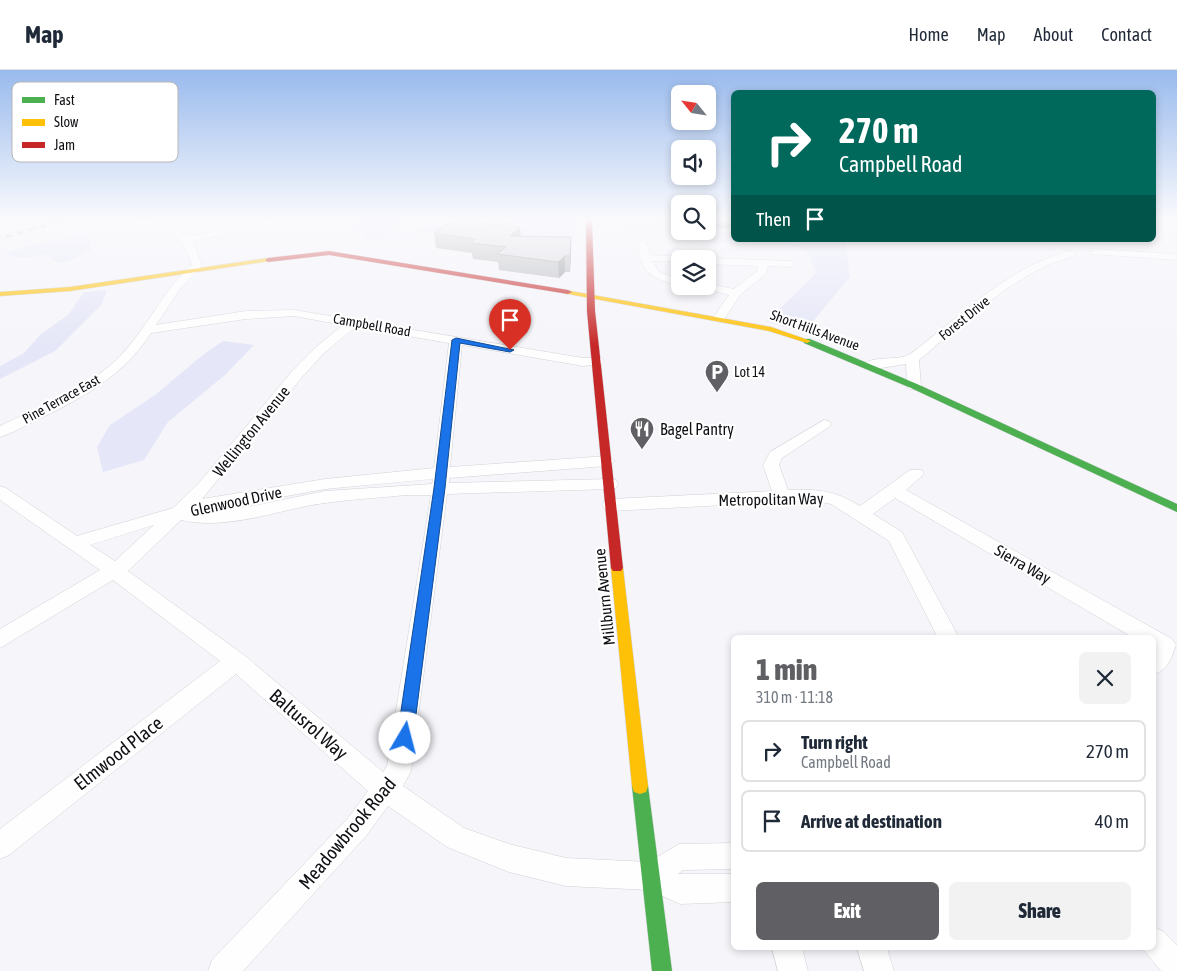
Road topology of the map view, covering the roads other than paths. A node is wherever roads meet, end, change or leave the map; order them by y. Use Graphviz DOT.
graph roads {
  1 [pos="195,262"];
  2 [pos="253,262"];
  3 [pos="384,262"];
  4 [pos="590,262"];
  5 [pos="646,262"];
  6 [pos="737,262"];
  7 [pos="1045,262"];
  8 [pos="763,263"];
  9 [pos="790,264"];
  10 [pos="190,271"];
  11 [pos="671,279"];
  12 [pos="716,289"];
  13 [pos="730,292"];
  14 [pos="3,296"];
  15 [pos="590,296"];
  16 [pos="713,317"];
  17 [pos="354,322"];
  18 [pos="147,330"];
  19 [pos="456,340"];
  20 [pos="912,359"];
  21 [pos="597,361"];
  22 [pos="869,366"];
  23 [pos="914,386"];
  24 [pos="824,424"];
  25 [pos="0,432"];
  26 [pos="607,461"];
  27 [pos="916,474"];
  28 [pos="440,480"];
  29 [pos="610,484"];
  30 [pos="894,490"];
  31 [pos="0,492"];
  32 [pos="782,496"];
  33 [pos="611,505"];
  34 [pos="1177,508"];
  35 [pos="178,514"];
  36 [pos="862,514"];
  37 [pos="74,543"];
  38 [pos="114,570"];
  39 [pos="947,635"];
  40 [pos="1148,635"];
  41 [pos="0,639"];
  42 [pos="1156,640"];
  43 [pos="236,661"];
  44 [pos="1156,663"];
  45 [pos="386,790"];
  46 [pos="0,846"];
  47 [pos="731,856"];
  48 [pos="652,876"];
  49 [pos="731,888"];
  50 [pos="1156,944"];
  51 [pos="788,950"];
  52 [pos="873,950"];
  53 [pos="1177,966"];
  54 [pos="223,971"];
  55 [pos="662,971"];
  56 [pos="793,971"];
  57 [pos="879,971"];
  1 -- 10 [label="street"];
  2 -- 10 [label="street, Short Hills Avenue"];
  3 -- 15 [label="street, Short Hills Avenue"];
  4 -- 15 [label="street, Millburn Avenue"];
  5 -- 11 [label="street"];
  6 -- 8 [label="street"];
  7 -- 20 [label="street, Forest Drive"];
  8 -- 9 [label="street"];
  8 -- 13 [label="street"];
  10 -- 14 [label="street, Short Hills Avenue"];
  10 -- 18 [label="street, Pine Terrace East"];
  12 -- 13 [label="street"];
  13 -- 16 [label="street"];
  15 -- 16 [label="street, Short Hills Avenue"];
  15 -- 21 [label="street, Millburn Avenue"];
  16 -- 22 [label="street, Short Hills Avenue"];
  17 -- 18 [label="street, Campbell Road"];
  17 -- 19 [label="street, Campbell Road"];
  17 -- 35 [label="street, Wellington Avenue"];
  18 -- 25 [label="street, Pine Terrace East"];
  19 -- 21 [label="street, Campbell Road"];
  19 -- 28 [label="street, Meadowbrook Road"];
  20 -- 22 [label="street, Forest Drive"];
  20 -- 23 [label="street"];
  21 -- 26 [label="street, Millburn Avenue"];
  22 -- 23 [label="street, Short Hills Avenue"];
  23 -- 34 [label="street, Short Hills Avenue"];
  24 -- 32 [label="street"];
  26 -- 28 [label="street, Glenwood Drive"];
  26 -- 29 [label="street, Millburn Avenue"];
  27 -- 30 [label="street"];
  28 -- 29 [label="street, Glenwood Drive"];
  28 -- 35 [label="street, Glenwood Drive"];
  28 -- 45 [label="street, Meadowbrook Road"];
  29 -- 33 [label="street, Millburn Avenue"];
  30 -- 36 [label="street"];
  30 -- 40 [label="street, Sierra Way"];
  31 -- 37 [label="street, Baltusrol Way"];
  32 -- 33 [label="street, Metropolitan Way"];
  32 -- 36 [label="street, Metropolitan Way"];
  33 -- 48 [label="street, Millburn Avenue"];
  35 -- 37 [label="street"];
  35 -- 38 [label="street, Wellington Avenue"];
  36 -- 39 [label="street, Metropolitan Way"];
  37 -- 38 [label="street, Baltusrol Way"];
  38 -- 41 [label="street, Wellington Avenue"];
  38 -- 43 [label="street, Baltusrol Way"];
  42 -- 44 [label="street, Sierra Way"];
  43 -- 45 [label="street, Baltusrol Way"];
  43 -- 46 [label="street, Elmwood Place"];
  45 -- 48 [label="street, Baltusrol Way"];
  45 -- 54 [label="street, Meadowbrook Road"];
  47 -- 48 [label="street"];
  48 -- 49 [label="street"];
  48 -- 55 [label="street, Millburn Avenue"];
  50 -- 53 [label="street"];
  51 -- 56 [label="street"];
  52 -- 57 [label="street"];
}
